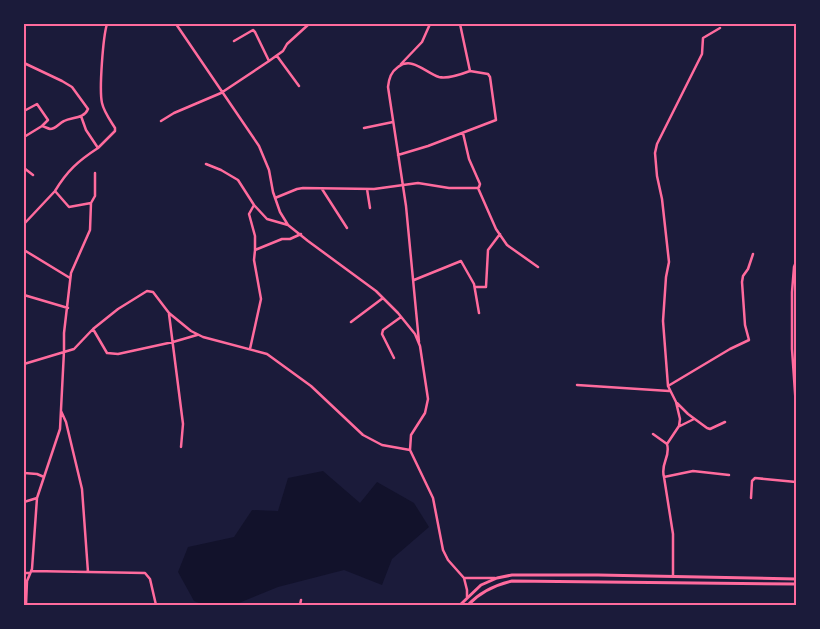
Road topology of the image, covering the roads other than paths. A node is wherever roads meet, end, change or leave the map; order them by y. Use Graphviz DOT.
graph roads {
  1 [pos="107,24"];
  2 [pos="176,24"];
  3 [pos="309,24"];
  4 [pos="430,24"];
  5 [pos="460,24"];
  6 [pos="720,28"];
  7 [pos="234,41"];
  8 [pos="277,56"];
  9 [pos="269,61"];
  10 [pos="24,63"];
  11 [pos="396,68"];
  12 [pos="470,71"];
  13 [pos="299,86"];
  14 [pos="221,93"];
  15 [pos="24,111"];
  16 [pos="81,116"];
  17 [pos="161,121"];
  18 [pos="393,122"];
  19 [pos="42,126"];
  20 [pos="364,128"];
  21 [pos="463,133"];
  22 [pos="24,137"];
  23 [pos="98,148"];
  24 [pos="398,155"];
  25 [pos="206,164"];
  26 [pos="24,168"];
  27 [pos="95,173"];
  28 [pos="33,175"];
  29 [pos="403,186"];
  30 [pos="367,188"];
  31 [pos="478,188"];
  32 [pos="322,189"];
  33 [pos="55,191"];
  34 [pos="275,198"];
  35 [pos="92,203"];
  36 [pos="254,205"];
  37 [pos="370,208"];
  38 [pos="24,224"];
  39 [pos="288,225"];
  40 [pos="347,228"];
  41 [pos="301,234"];
  42 [pos="500,234"];
  43 [pos="24,250"];
  44 [pos="255,250"];
  45 [pos="753,254"];
  46 [pos="796,262"];
  47 [pos="538,268"];
  48 [pos="70,278"];
  49 [pos="414,280"];
  50 [pos="474,286"];
  51 [pos="24,295"];
  52 [pos="383,298"];
  53 [pos="68,308"];
  54 [pos="169,313"];
  55 [pos="479,313"];
  56 [pos="401,317"];
  57 [pos="351,322"];
  58 [pos="93,329"];
  59 [pos="199,334"];
  60 [pos="173,342"];
  61 [pos="420,346"];
  62 [pos="250,349"];
  63 [pos="64,351"];
  64 [pos="394,358"];
  65 [pos="24,364"];
  66 [pos="577,385"];
  67 [pos="668,386"];
  68 [pos="670,391"];
  69 [pos="676,402"];
  70 [pos="796,407"];
  71 [pos="61,410"];
  72 [pos="694,419"];
  73 [pos="725,422"];
  74 [pos="678,426"];
  75 [pos="653,434"];
  76 [pos="667,444"];
  77 [pos="181,447"];
  78 [pos="410,450"];
  79 [pos="24,473"];
  80 [pos="729,475"];
  81 [pos="44,477"];
  82 [pos="664,477"];
  83 [pos="796,482"];
  84 [pos="37,498"];
  85 [pos="751,498"];
  86 [pos="24,502"];
  87 [pos="31,572"];
  88 [pos="88,572"];
  89 [pos="24,573"];
  90 [pos="544,575"];
  91 [pos="673,577"];
  92 [pos="464,578"];
  93 [pos="497,578"];
  94 [pos="746,578"];
  95 [pos="796,579"];
  96 [pos="544,581"];
  97 [pos="746,583"];
  98 [pos="796,584"];
  99 [pos="467,597"];
  100 [pos="301,600"];
  101 [pos="26,605"];
  102 [pos="156,605"];
  103 [pos="300,605"];
  104 [pos="460,605"];
  105 [pos="468,605"];
  1 -- 23 [label="street"];
  2 -- 14 [label="street"];
  3 -- 8 [label="street"];
  4 -- 11 [label="street"];
  5 -- 12 [label="street"];
  6 -- 67 [label="street"];
  7 -- 9 [label="street"];
  8 -- 9 [label="street"];
  8 -- 13 [label="street"];
  9 -- 14 [label="street"];
  10 -- 16 [label="street"];
  11 -- 12 [label="street"];
  11 -- 18 [label="street"];
  12 -- 21 [label="street"];
  14 -- 17 [label="street"];
  14 -- 34 [label="street"];
  15 -- 19 [label="street"];
  16 -- 19 [label="street"];
  16 -- 23 [label="street"];
  18 -- 20 [label="street"];
  18 -- 24 [label="street"];
  19 -- 22 [label="street"];
  21 -- 24 [label="street"];
  21 -- 31 [label="street"];
  23 -- 33 [label="street"];
  24 -- 29 [label="street"];
  25 -- 36 [label="street"];
  26 -- 28 [label="street"];
  27 -- 35 [label="street"];
  29 -- 30 [label="street"];
  29 -- 31 [label="street"];
  29 -- 49 [label="street"];
  30 -- 32 [label="street"];
  30 -- 37 [label="street"];
  31 -- 42 [label="street"];
  32 -- 34 [label="street"];
  32 -- 40 [label="street"];
  33 -- 35 [label="street"];
  33 -- 38 [label="street"];
  34 -- 39 [label="street"];
  35 -- 48 [label="street"];
  36 -- 39 [label="street"];
  36 -- 44 [label="street"];
  39 -- 41 [label="street"];
  41 -- 44 [label="street"];
  41 -- 52 [label="street"];
  42 -- 47 [label="street"];
  42 -- 50 [label="street"];
  43 -- 48 [label="street"];
  44 -- 62 [label="street"];
  45 -- 67 [label="street"];
  46 -- 70 [label="street"];
  48 -- 53 [label="street"];
  49 -- 50 [label="street"];
  49 -- 61 [label="street"];
  50 -- 55 [label="street"];
  51 -- 53 [label="street"];
  52 -- 56 [label="street"];
  52 -- 57 [label="street"];
  53 -- 63 [label="street"];
  54 -- 58 [label="street"];
  54 -- 59 [label="street"];
  54 -- 60 [label="street"];
  56 -- 61 [label="street"];
  56 -- 64 [label="street"];
  58 -- 60 [label="street"];
  58 -- 63 [label="street"];
  59 -- 60 [label="street"];
  59 -- 62 [label="street"];
  60 -- 77 [label="street"];
  61 -- 78 [label="street"];
  62 -- 78 [label="street"];
  63 -- 65 [label="street"];
  63 -- 71 [label="street"];
  66 -- 68 [label="street"];
  67 -- 68 [label="street"];
  68 -- 69 [label="street"];
  69 -- 72 [label="street"];
  69 -- 74 [label="street"];
  71 -- 81 [label="street"];
  71 -- 88 [label="street"];
  72 -- 73 [label="street"];
  72 -- 74 [label="street"];
  74 -- 76 [label="street"];
  75 -- 76 [label="street"];
  76 -- 82 [label="street"];
  78 -- 92 [label="street"];
  79 -- 81 [label="street"];
  80 -- 82 [label="street"];
  81 -- 84 [label="street"];
  82 -- 91 [label="street"];
  83 -- 85 [label="street"];
  84 -- 86 [label="street"];
  84 -- 87 [label="street"];
  87 -- 88 [label="street"];
  87 -- 89 [label="street"];
  87 -- 101 [label="street"];
  88 -- 102 [label="street"];
  90 -- 91 [label="main road"];
  90 -- 93 [label="main road"];
  90 -- 96 [label="main road"];
  91 -- 94 [label="main road"];
  92 -- 93 [label="street"];
  92 -- 99 [label="street"];
  93 -- 99 [label="main road"];
  94 -- 95 [label="main road"];
  94 -- 97 [label="main road"];
  96 -- 97 [label="main road"];
  96 -- 105 [label="main road"];
  97 -- 98 [label="main road"];
  99 -- 104 [label="main road"];
  100 -- 103 [label="street"];
}
